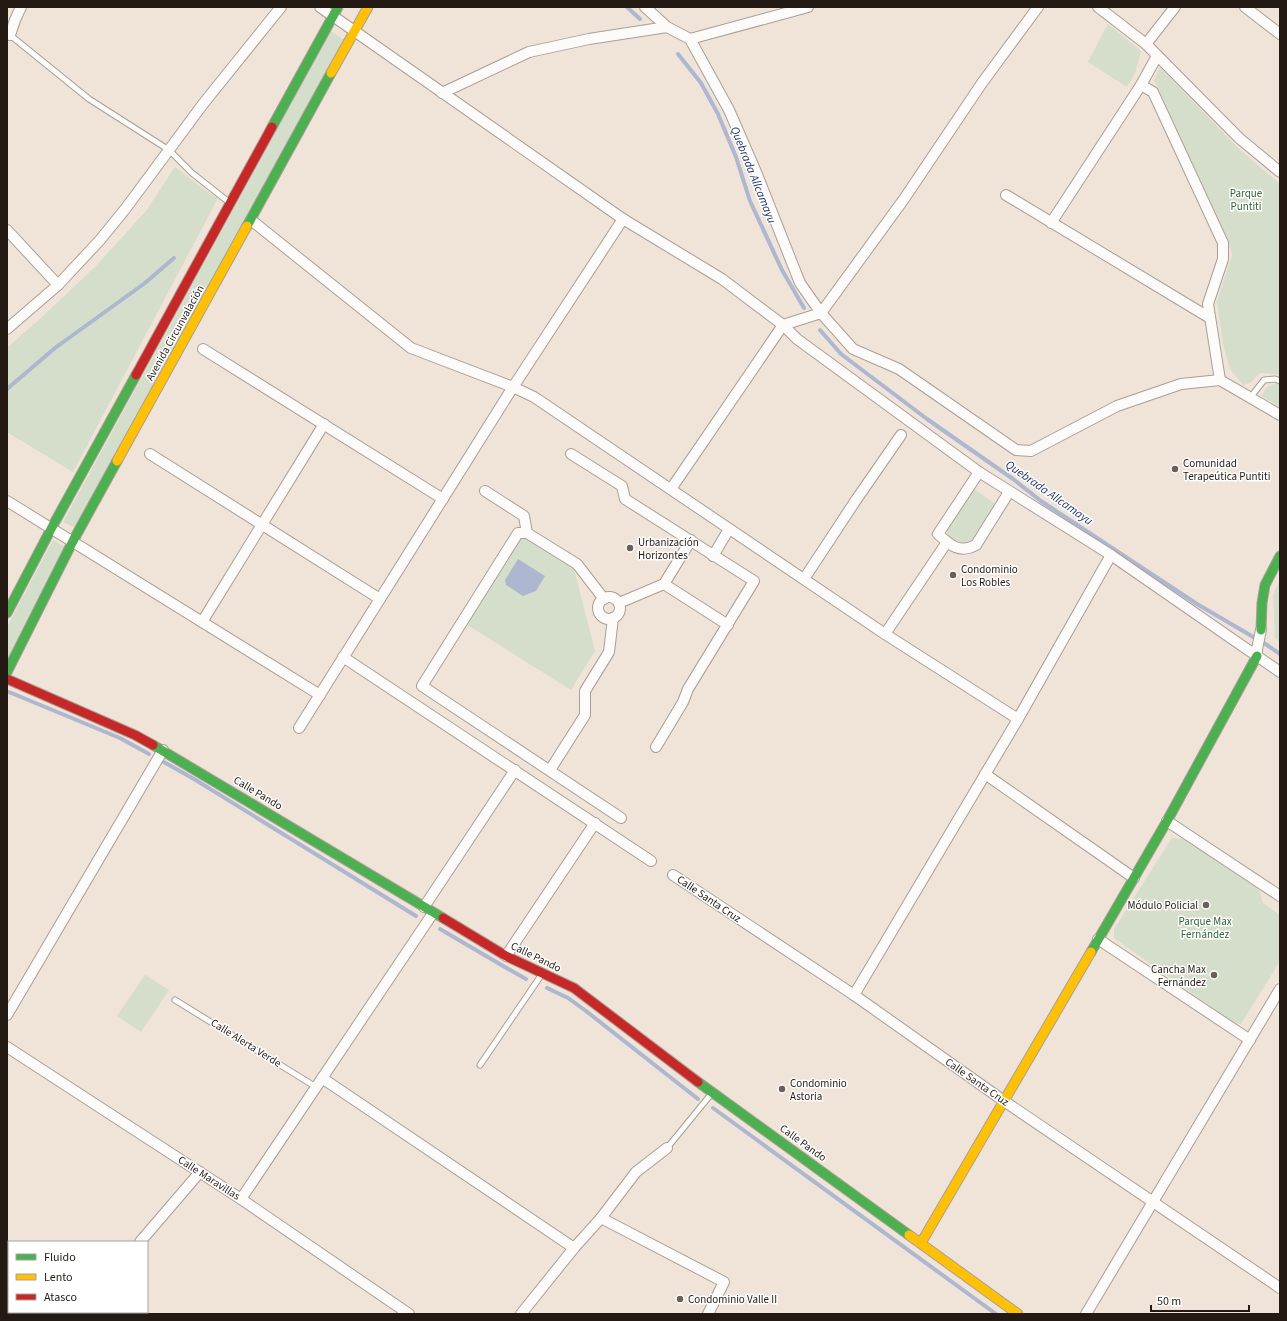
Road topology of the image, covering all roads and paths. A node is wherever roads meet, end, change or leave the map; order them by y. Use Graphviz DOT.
graph roads {
  1 [pos="21,7"];
  2 [pos="281,7"];
  3 [pos="320,7"];
  4 [pos="368,7"];
  5 [pos="645,7"];
  6 [pos="808,7"];
  7 [pos="1038,7"];
  8 [pos="1098,7"];
  9 [pos="1175,7"];
  10 [pos="1244,7"];
  11 [pos="336,11"];
  12 [pos="666,27"];
  13 [pos="354,31"];
  14 [pos="1280,34"];
  15 [pos="10,35"];
  16 [pos="690,39"];
  17 [pos="1146,44"];
  18 [pos="1157,56"];
  19 [pos="1141,85"];
  20 [pos="442,93"];
  21 [pos="169,150"];
  22 [pos="1280,172"];
  23 [pos="1006,195"];
  24 [pos="230,204"];
  25 [pos="623,219"];
  26 [pos="251,220"];
  27 [pos="1051,223"];
  28 [pos="7,230"];
  29 [pos="58,285"];
  30 [pos="822,313"];
  31 [pos="1210,318"];
  32 [pos="783,325"];
  33 [pos="7,329"];
  34 [pos="203,349"];
  35 [pos="1220,380"];
  36 [pos="1280,381"];
  37 [pos="513,387"];
  38 [pos="1250,398"];
  39 [pos="1280,415"];
  40 [pos="324,424"];
  41 [pos="901,435"];
  42 [pos="150,454"];
  43 [pos="572,454"];
  44 [pos="979,472"];
  45 [pos="671,489"];
  46 [pos="485,491"];
  47 [pos="1010,492"];
  48 [pos="443,499"];
  49 [pos="7,501"];
  50 [pos="262,525"];
  51 [pos="51,529"];
  52 [pos="729,529"];
  53 [pos="527,533"];
  54 [pos="692,540"];
  55 [pos="73,542"];
  56 [pos="947,542"];
  57 [pos="1111,554"];
  58 [pos="713,556"];
  59 [pos="1280,556"];
  60 [pos="804,579"];
  61 [pos="664,584"];
  62 [pos="604,598"];
  63 [pos="380,599"];
  64 [pos="619,603"];
  65 [pos="7,613"];
  66 [pos="613,618"];
  67 [pos="202,622"];
  68 [pos="728,625"];
  69 [pos="1261,630"];
  70 [pos="885,634"];
  71 [pos="1257,653"];
  72 [pos="343,657"];
  73 [pos="7,672"];
  74 [pos="1280,672"];
  75 [pos="7,679"];
  76 [pos="320,695"];
  77 [pos="1018,719"];
  78 [pos="299,728"];
  79 [pos="656,747"];
  80 [pos="163,750"];
  81 [pos="515,770"];
  82 [pos="550,770"];
  83 [pos="985,774"];
  84 [pos="621,818"];
  85 [pos="1167,821"];
  86 [pos="595,823"];
  87 [pos="651,861"];
  88 [pos="673,875"];
  89 [pos="1134,878"];
  90 [pos="1280,896"];
  91 [pos="428,910"];
  92 [pos="1098,939"];
  93 [pos="506,956"];
  94 [pos="542,973"];
  95 [pos="1280,989"];
  96 [pos="854,995"];
  97 [pos="175,1000"];
  98 [pos="7,1015"];
  99 [pos="1250,1040"];
  100 [pos="7,1047"];
  101 [pos="480,1065"];
  102 [pos="319,1083"];
  103 [pos="712,1093"];
  104 [pos="1004,1101"];
  105 [pos="667,1148"];
  106 [pos="200,1172"];
  107 [pos="241,1199"];
  108 [pos="1153,1202"];
  109 [pos="602,1218"];
  110 [pos="141,1241"];
  111 [pos="921,1243"];
  112 [pos="574,1248"];
  113 [pos="1280,1288"];
  114 [pos="409,1314"];
  115 [pos="521,1314"];
  116 [pos="708,1314"];
  117 [pos="1018,1314"];
  118 [pos="1086,1314"];
  1 -- 15 [label="street"];
  2 -- 21 [label="street"];
  3 -- 11 [label="street"];
  4 -- 13 [label="street, Avenida Circunvalación"];
  5 -- 12 [label="street"];
  6 -- 16 [label="street"];
  7 -- 30 [label="street"];
  8 -- 17 [label="street"];
  9 -- 17 [label="street"];
  10 -- 14 [label="street"];
  11 -- 13 [label="street"];
  11 -- 24 [label="street, Avenida Circunvalación"];
  12 -- 16 [label="street"];
  12 -- 20 [label="street"];
  13 -- 20 [label="street"];
  13 -- 26 [label="street, Avenida Circunvalación"];
  15 -- 21 [label="lane"];
  16 -- 30 [label="street"];
  17 -- 18 [label="street"];
  18 -- 19 [label="street"];
  18 -- 22 [label="street"];
  19 -- 27 [label="street"];
  19 -- 31 [label="street"];
  20 -- 25 [label="street"];
  21 -- 24 [label="lane"];
  21 -- 29 [label="street"];
  23 -- 27 [label="street"];
  24 -- 51 [label="street, Avenida Circunvalación"];
  25 -- 32 [label="street"];
  25 -- 37 [label="street"];
  26 -- 37 [label="street"];
  26 -- 55 [label="street, Avenida Circunvalación"];
  27 -- 31 [label="street"];
  28 -- 29 [label="street"];
  29 -- 33 [label="street"];
  30 -- 32 [label="street"];
  30 -- 35 [label="street"];
  31 -- 35 [label="street"];
  32 -- 44 [label="street"];
  32 -- 45 [label="street"];
  34 -- 40 [label="street"];
  35 -- 38 [label="street"];
  36 -- 38 [label="lane"];
  37 -- 45 [label="street"];
  37 -- 48 [label="street"];
  38 -- 39 [label="street"];
  40 -- 48 [label="street"];
  40 -- 50 [label="street"];
  41 -- 60 [label="street"];
  42 -- 50 [label="street"];
  43 -- 54 [label="street"];
  44 -- 47 [label="street"];
  44 -- 56 [label="street"];
  45 -- 52 [label="street"];
  46 -- 53 [label="street"];
  47 -- 56 [label="street"];
  47 -- 57 [label="street"];
  48 -- 63 [label="street"];
  49 -- 51 [label="street"];
  50 -- 63 [label="street"];
  50 -- 67 [label="street"];
  51 -- 55 [label="street"];
  51 -- 65 [label="street, Avenida Circunvalación"];
  52 -- 58 [label="street"];
  52 -- 60 [label="street"];
  53 -- 62 [label="street"];
  53 -- 82 [label="street"];
  54 -- 58 [label="street"];
  54 -- 61 [label="street"];
  55 -- 67 [label="street"];
  55 -- 73 [label="street, Avenida Circunvalación"];
  56 -- 70 [label="street"];
  57 -- 71 [label="street"];
  57 -- 77 [label="street"];
  58 -- 68 [label="street"];
  59 -- 69 [label="street"];
  60 -- 70 [label="street"];
  61 -- 64 [label="street"];
  61 -- 68 [label="street"];
  62 -- 64 [label="street"];
  62 -- 66 [label="street"];
  63 -- 72 [label="street"];
  64 -- 66 [label="street"];
  66 -- 82 [label="street"];
  67 -- 76 [label="street"];
  68 -- 79 [label="street"];
  69 -- 71 [label="street"];
  70 -- 77 [label="street"];
  71 -- 74 [label="street"];
  71 -- 85 [label="street"];
  72 -- 76 [label="street"];
  72 -- 81 [label="street"];
  75 -- 80 [label="street, Calle Pando"];
  76 -- 78 [label="street"];
  77 -- 83 [label="street"];
  80 -- 91 [label="street, Calle Pando"];
  80 -- 98 [label="street"];
  81 -- 86 [label="street"];
  81 -- 91 [label="street"];
  82 -- 84 [label="street"];
  83 -- 89 [label="street"];
  83 -- 96 [label="street"];
  85 -- 89 [label="street"];
  85 -- 90 [label="street"];
  86 -- 87 [label="street"];
  86 -- 93 [label="street"];
  88 -- 96 [label="street, Calle Santa Cruz"];
  89 -- 92 [label="street"];
  91 -- 93 [label="street, Calle Pando"];
  91 -- 102 [label="street"];
  92 -- 99 [label="street"];
  92 -- 104 [label="street"];
  93 -- 94 [label="street, Calle Pando"];
  94 -- 101 [label="lane"];
  94 -- 103 [label="street, Calle Pando"];
  95 -- 99 [label="street"];
  96 -- 104 [label="street, Calle Santa Cruz"];
  97 -- 102 [label="lane, Calle Alerta Verde"];
  99 -- 108 [label="street"];
  100 -- 106 [label="street, Calle Maravillas"];
  102 -- 107 [label="street"];
  102 -- 112 [label="street"];
  103 -- 105 [label="lane"];
  103 -- 111 [label="street, Calle Pando"];
  104 -- 108 [label="street, Calle Santa Cruz"];
  104 -- 111 [label="street"];
  105 -- 109 [label="street"];
  106 -- 107 [label="street, Calle Maravillas"];
  106 -- 110 [label="street"];
  107 -- 114 [label="street, Calle Maravillas"];
  108 -- 113 [label="street, Calle Santa Cruz"];
  108 -- 118 [label="street"];
  109 -- 112 [label="street"];
  109 -- 116 [label="street"];
  111 -- 117 [label="street, Calle Pando"];
  112 -- 115 [label="street"];
}
